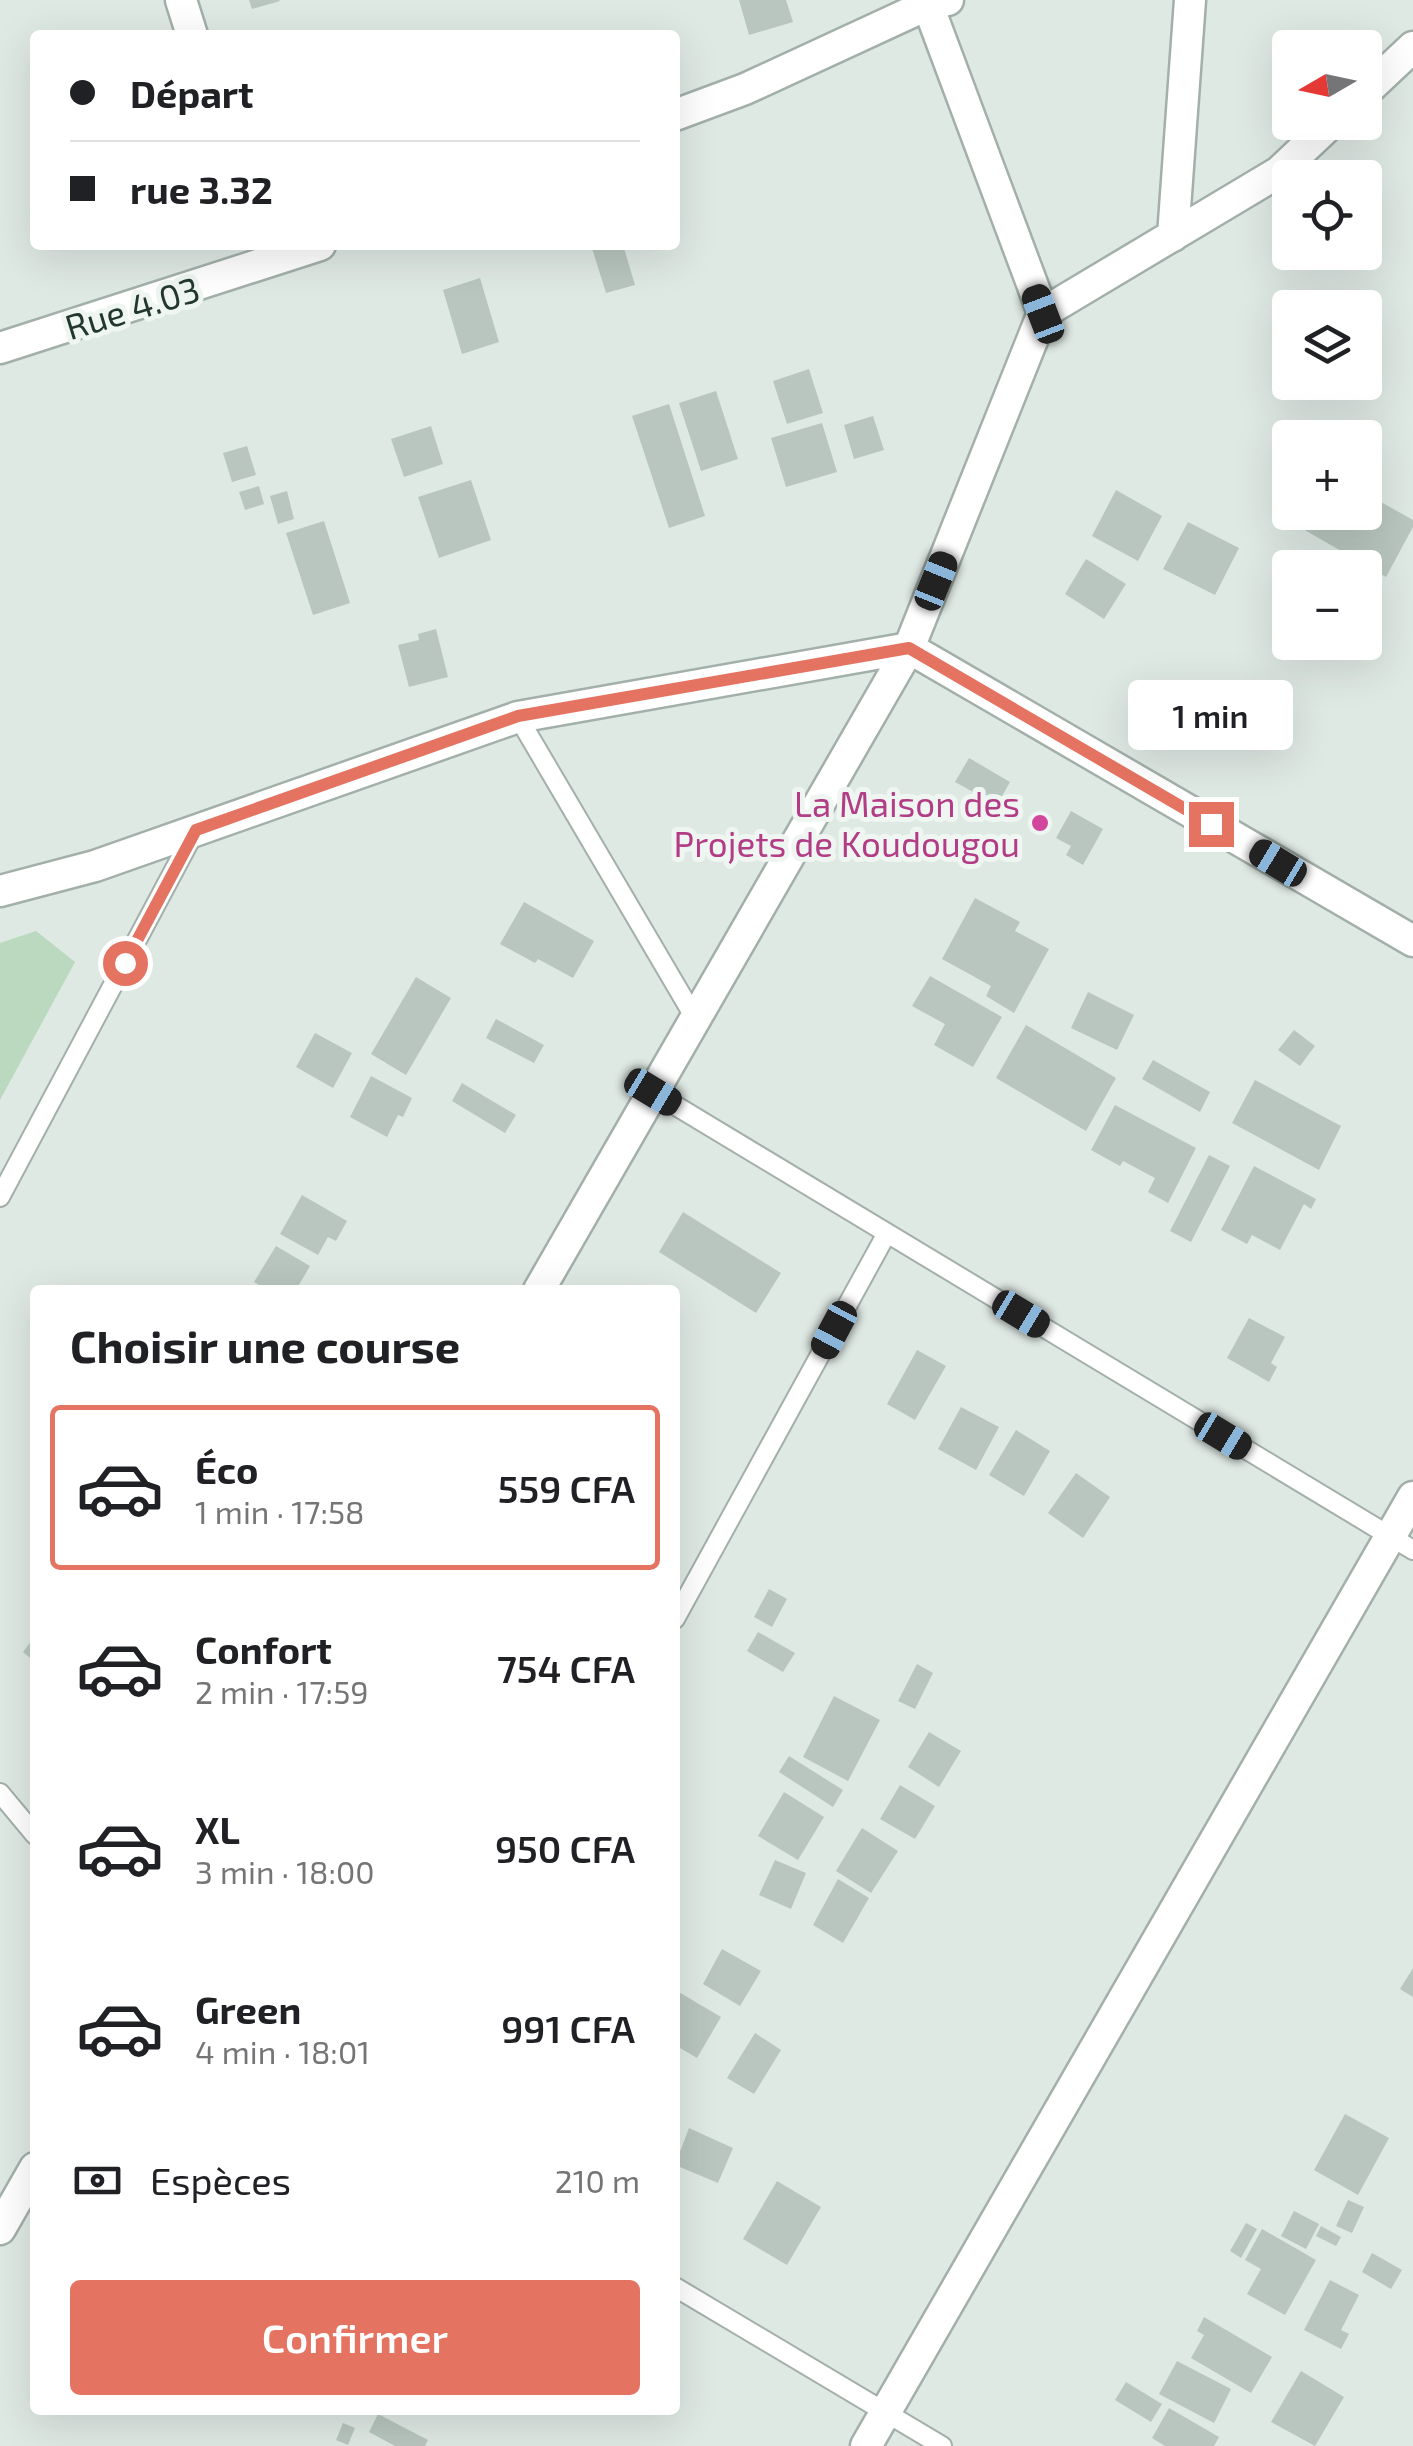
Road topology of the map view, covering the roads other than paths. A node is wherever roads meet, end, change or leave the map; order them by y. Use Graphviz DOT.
graph roads {
  1 [pos="180,0"];
  2 [pos="1190,0"];
  3 [pos="934,2"];
  4 [pos="190,30"];
  5 [pos="1413,47"];
  6 [pos="1382,76"];
  7 [pos="680,113"];
  8 [pos="1313,140"];
  9 [pos="1173,236"];
  10 [pos="266,254"];
  11 [pos="1043,314"];
  12 [pos="0,348"];
  13 [pos="909,648"];
  14 [pos="518,716"];
  15 [pos="196,830"];
  16 [pos="0,891"];
  17 [pos="1413,941"];
  18 [pos="696,1018"];
  19 [pos="653,1092"];
  20 [pos="0,1197"];
  21 [pos="887,1234"];
  22 [pos="542,1285"];
  23 [pos="1413,1497"];
  24 [pos="1402,1544"];
  25 [pos="680,1610"];
  26 [pos="0,1793"];
  27 [pos="30,1829"];
  28 [pos="30,2177"];
  29 [pos="0,2229"];
  30 [pos="680,2290"];
  31 [pos="885,2412"];
  32 [pos="866,2446"];
  33 [pos="942,2446"];
  1 -- 4 [label="street"];
  2 -- 9 [label="street"];
  3 -- 7 [label="street"];
  3 -- 11 [label="street"];
  5 -- 6 [label="street"];
  8 -- 9 [label="street"];
  9 -- 11 [label="street"];
  10 -- 12 [label="street, Rue 4.03"];
  11 -- 13 [label="street"];
  13 -- 14 [label="street"];
  13 -- 17 [label="street"];
  13 -- 18 [label="street"];
  14 -- 15 [label="street"];
  14 -- 18 [label="lane"];
  15 -- 16 [label="street"];
  15 -- 20 [label="lane"];
  18 -- 19 [label="street"];
  19 -- 21 [label="lane"];
  19 -- 22 [label="street"];
  21 -- 24 [label="lane"];
  21 -- 25 [label="lane"];
  23 -- 24 [label="street"];
  24 -- 31 [label="street"];
  26 -- 27 [label="lane"];
  28 -- 29 [label="street"];
  30 -- 31 [label="lane"];
  31 -- 32 [label="street"];
  31 -- 33 [label="lane"];
}
